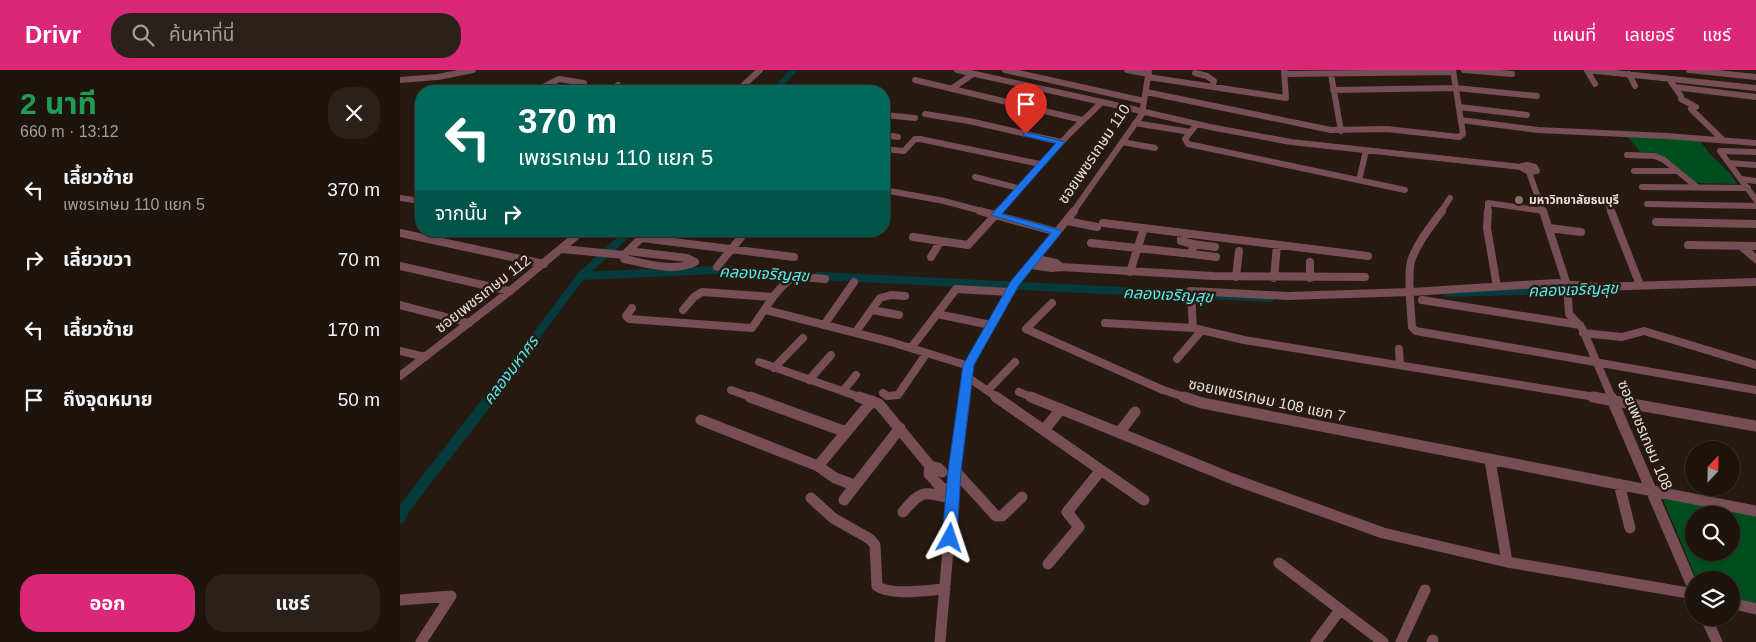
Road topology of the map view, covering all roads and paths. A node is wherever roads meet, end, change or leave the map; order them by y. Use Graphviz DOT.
graph roads {
  1 [pos="440,70"];
  2 [pos="473,70"];
  3 [pos="760,70"];
  4 [pos="956,70"];
  5 [pos="1005,70"];
  6 [pos="1127,70"];
  7 [pos="1464,70"];
  8 [pos="1587,70"];
  9 [pos="1689,70"];
  10 [pos="1453,71"];
  11 [pos="1705,71"];
  12 [pos="1285,72"];
  13 [pos="1196,73"];
  14 [pos="1624,73"];
  15 [pos="973,74"];
  16 [pos="1149,74"];
  17 [pos="1331,74"];
  18 [pos="1512,74"];
  19 [pos="438,76"];
  20 [pos="1756,77"];
  21 [pos="1669,79"];
  22 [pos="400,80"];
  23 [pos="916,80"];
  24 [pos="1595,84"];
  25 [pos="1716,84"];
  26 [pos="547,85"];
  27 [pos="581,85"];
  28 [pos="744,85"];
  29 [pos="1635,86"];
  30 [pos="1212,87"];
  31 [pos="1456,88"];
  32 [pos="1675,88"];
  33 [pos="1756,88"];
  34 [pos="952,89"];
  35 [pos="1333,90"];
  36 [pos="1146,92"];
  37 [pos="1537,96"];
  38 [pos="1756,97"];
  39 [pos="1144,101"];
  40 [pos="1102,102"];
  41 [pos="1459,108"];
  42 [pos="1143,112"];
  43 [pos="925,114"];
  44 [pos="1527,115"];
  45 [pos="890,116"];
  46 [pos="916,118"];
  47 [pos="1082,120"];
  48 [pos="1461,120"];
  49 [pos="1135,123"];
  50 [pos="1197,124"];
  51 [pos="1341,131"];
  52 [pos="1190,132"];
  53 [pos="890,136"];
  54 [pos="898,137"];
  55 [pos="1723,140"];
  56 [pos="1061,142"];
  57 [pos="1122,142"];
  58 [pos="1756,143"];
  59 [pos="1155,148"];
  60 [pos="890,149"];
  61 [pos="1366,152"];
  62 [pos="1756,152"];
  63 [pos="1627,155"];
  64 [pos="1729,163"];
  65 [pos="1040,164"];
  66 [pos="1756,165"];
  67 [pos="1634,171"];
  68 [pos="1677,171"];
  69 [pos="975,177"];
  70 [pos="1359,180"];
  71 [pos="1742,180"];
  72 [pos="1756,180"];
  73 [pos="1642,187"];
  74 [pos="1697,187"];
  75 [pos="1018,188"];
  76 [pos="1748,188"];
  77 [pos="1405,190"];
  78 [pos="890,191"];
  79 [pos="415,197"];
  80 [pos="1755,197"];
  81 [pos="400,198"];
  82 [pos="1450,198"];
  83 [pos="412,199"];
  84 [pos="1606,199"];
  85 [pos="415,200"];
  86 [pos="1647,204"];
  87 [pos="1756,206"];
  88 [pos="1544,211"];
  89 [pos="996,215"];
  90 [pos="1067,221"];
  91 [pos="1656,222"];
  92 [pos="1756,224"];
  93 [pos="1144,228"];
  94 [pos="1549,228"];
  95 [pos="1186,231"];
  96 [pos="1057,232"];
  97 [pos="1581,232"];
  98 [pos="400,233"];
  99 [pos="415,236"];
  100 [pos="419,237"];
  101 [pos="575,237"];
  102 [pos="741,237"];
  103 [pos="913,237"];
  104 [pos="642,238"];
  105 [pos="940,242"];
  106 [pos="1091,243"];
  107 [pos="1192,244"];
  108 [pos="1277,245"];
  109 [pos="1688,245"];
  110 [pos="1741,246"];
  111 [pos="1756,246"];
  112 [pos="1216,247"];
  113 [pos="1136,248"];
  114 [pos="562,249"];
  115 [pos="731,249"];
  116 [pos="1238,252"];
  117 [pos="623,253"];
  118 [pos="1192,254"];
  119 [pos="1368,256"];
  120 [pos="794,257"];
  121 [pos="931,257"];
  122 [pos="1216,257"];
  123 [pos="1756,260"];
  124 [pos="1034,262"];
  125 [pos="1310,262"];
  126 [pos="544,264"];
  127 [pos="400,266"];
  128 [pos="717,267"];
  129 [pos="1130,272"];
  130 [pos="1236,277"];
  131 [pos="1364,277"];
  132 [pos="1274,278"];
  133 [pos="1310,278"];
  134 [pos="825,279"];
  135 [pos="1496,281"];
  136 [pos="854,282"];
  137 [pos="1756,282"];
  138 [pos="1640,285"];
  139 [pos="1567,288"];
  140 [pos="1012,289"];
  141 [pos="510,290"];
  142 [pos="905,296"];
  143 [pos="1410,296"];
  144 [pos="774,297"];
  145 [pos="1422,300"];
  146 [pos="1052,303"];
  147 [pos="400,305"];
  148 [pos="632,308"];
  149 [pos="683,310"];
  150 [pos="766,310"];
  151 [pos="872,310"];
  152 [pos="937,314"];
  153 [pos="899,315"];
  154 [pos="1105,322"];
  155 [pos="469,323"];
  156 [pos="824,324"];
  157 [pos="991,326"];
  158 [pos="1198,329"];
  159 [pos="1582,329"];
  160 [pos="855,333"];
  161 [pos="803,338"];
  162 [pos="912,348"];
  163 [pos="1399,349"];
  164 [pos="400,351"];
  165 [pos="926,354"];
  166 [pos="831,355"];
  167 [pos="425,357"];
  168 [pos="1177,359"];
  169 [pos="1596,361"];
  170 [pos="759,362"];
  171 [pos="1015,362"];
  172 [pos="1400,365"];
  173 [pos="1756,366"];
  174 [pos="774,368"];
  175 [pos="968,371"];
  176 [pos="856,375"];
  177 [pos="400,376"];
  178 [pos="809,380"];
  179 [pos="731,390"];
  180 [pos="988,390"];
  181 [pos="1756,390"];
  182 [pos="843,391"];
  183 [pos="1019,392"];
  184 [pos="883,393"];
  185 [pos="1612,400"];
  186 [pos="872,401"];
  187 [pos="1061,409"];
  188 [pos="1135,412"];
  189 [pos="701,420"];
  190 [pos="1756,426"];
  191 [pos="900,428"];
  192 [pos="1044,430"];
  193 [pos="846,432"];
  194 [pos="1119,433"];
  195 [pos="1490,460"];
  196 [pos="818,466"];
  197 [pos="1101,470"];
  198 [pos="942,476"];
  199 [pos="1619,484"];
  200 [pos="854,485"];
  201 [pos="1650,490"];
  202 [pos="953,492"];
  203 [pos="811,498"];
  204 [pos="1022,498"];
  205 [pos="844,500"];
  206 [pos="1144,500"];
  207 [pos="1756,511"];
  208 [pos="903,512"];
  209 [pos="1630,528"];
  210 [pos="1507,562"];
  211 [pos="1278,563"];
  212 [pos="1048,564"];
  213 [pos="1686,571"];
  214 [pos="945,589"];
  215 [pos="1425,590"];
  216 [pos="1685,592"];
  217 [pos="400,600"];
  218 [pos="1740,605"];
  219 [pos="1756,609"];
  220 [pos="1340,610"];
  221 [pos="1710,626"];
  222 [pos="421,642"];
  223 [pos="940,642"];
  224 [pos="1316,642"];
  225 [pos="1383,642"];
  226 [pos="1401,642"];
  227 [pos="1717,642"];
  1 -- 19 [label="street"];
  2 -- 19 [label="street"];
  3 -- 28 [label="street"];
  4 -- 15 [label="street"];
  5 -- 39 [label="street"];
  6 -- 16 [label="street"];
  7 -- 18 [label="street"];
  8 -- 14 [label="street"];
  8 -- 24 [label="street"];
  9 -- 11 [label="street"];
  10 -- 17 [label="street"];
  10 -- 31 [label="street"];
  11 -- 20 [label="street"];
  11 -- 25 [label="street"];
  12 -- 17 [label="street"];
  12 -- 30 [label="street"];
  13 -- 30 [label="street"];
  14 -- 21 [label="street"];
  14 -- 29 [label="street"];
  15 -- 34 [label="street"];
  15 -- 40 [label="street"];
  16 -- 30 [label="street"];
  16 -- 36 [label="street, ซอยเพชรเกษม 110"];
  17 -- 35 [label="street"];
  19 -- 22 [label="street"];
  21 -- 25 [label="street"];
  21 -- 32 [label="street"];
  23 -- 34 [label="street"];
  25 -- 33 [label="street"];
  26 -- 27 [label="street"];
  31 -- 35 [label="street"];
  31 -- 37 [label="street"];
  31 -- 41 [label="street"];
  32 -- 38 [label="street"];
  32 -- 55 [label="street"];
  34 -- 47 [label="street"];
  35 -- 51 [label="street"];
  36 -- 39 [label="street, ซอยเพชรเกษม 110"];
  36 -- 51 [label="street"];
  39 -- 42 [label="street, ซอยเพชรเกษม 110"];
  40 -- 42 [label="street"];
  40 -- 47 [label="street"];
  41 -- 44 [label="street"];
  41 -- 48 [label="street"];
  42 -- 49 [label="street, ซอยเพชรเกษม 110"];
  42 -- 50 [label="street"];
  43 -- 56 [label="street"];
  45 -- 46 [label="street"];
  47 -- 56 [label="street"];
  48 -- 51 [label="street"];
  48 -- 55 [label="street"];
  49 -- 52 [label="street"];
  49 -- 57 [label="street, ซอยเพชรเกษม 110"];
  50 -- 52 [label="street"];
  50 -- 61 [label="street"];
  52 -- 70 [label="street"];
  53 -- 54 [label="street"];
  55 -- 58 [label="street"];
  56 -- 65 [label="street"];
  57 -- 59 [label="street"];
  57 -- 90 [label="street, ซอยเพชรเกษม 110"];
  60 -- 65 [label="street"];
  61 -- 70 [label="street"];
  61 -- 88 [label="street, ซอยเพชรเกษม 108"];
  62 -- 64 [label="street"];
  63 -- 68 [label="street"];
  64 -- 66 [label="street"];
  64 -- 71 [label="street"];
  65 -- 75 [label="street"];
  67 -- 68 [label="street"];
  68 -- 74 [label="street"];
  69 -- 75 [label="street"];
  70 -- 77 [label="street"];
  71 -- 72 [label="street"];
  71 -- 76 [label="street"];
  73 -- 74 [label="street"];
  74 -- 76 [label="street"];
  75 -- 89 [label="street"];
  76 -- 80 [label="street"];
  78 -- 89 [label="street"];
  79 -- 83 [label="street"];
  81 -- 83 [label="street"];
  82 -- 143 [label="street"];
  83 -- 85 [label="street"];
  84 -- 138 [label="street"];
  86 -- 87 [label="street"];
  88 -- 94 [label="street, ซอยเพชรเกษม 108"];
  88 -- 135 [label="street"];
  89 -- 96 [label="street"];
  89 -- 105 [label="street"];
  90 -- 93 [label="street"];
  90 -- 96 [label="street, ซอยเพชรเกษม 110"];
  91 -- 92 [label="street"];
  93 -- 95 [label="street"];
  93 -- 113 [label="street"];
  94 -- 97 [label="street"];
  94 -- 139 [label="street, ซอยเพชรเกษม 108"];
  95 -- 107 [label="street"];
  95 -- 108 [label="street"];
  96 -- 124 [label="street, ซอยเพชรเกษม 110"];
  98 -- 99 [label="street"];
  100 -- 126 [label="street"];
  101 -- 114 [label="street, ซอยเพชรเกษม 112"];
  102 -- 115 [label="street"];
  103 -- 105 [label="street"];
  104 -- 115 [label="street"];
  104 -- 117 [label="street"];
  105 -- 121 [label="street"];
  106 -- 113 [label="street"];
  107 -- 112 [label="street"];
  107 -- 118 [label="street"];
  108 -- 119 [label="street"];
  108 -- 132 [label="street"];
  109 -- 110 [label="street"];
  110 -- 111 [label="street"];
  110 -- 123 [label="street"];
  113 -- 118 [label="street"];
  113 -- 129 [label="street"];
  114 -- 117 [label="street"];
  114 -- 126 [label="street, ซอยเพชรเกษม 112"];
  115 -- 120 [label="street"];
  115 -- 128 [label="street"];
  116 -- 130 [label="street"];
  117 -- 117 [label="street"];
  118 -- 122 [label="street"];
  124 -- 129 [label="street"];
  124 -- 140 [label="street, ซอยเพชรเกษม 110"];
  125 -- 133 [label="street"];
  126 -- 141 [label="street, ซอยเพชรเกษม 112"];
  127 -- 141 [label="street"];
  129 -- 130 [label="street"];
  130 -- 132 [label="street"];
  131 -- 133 [label="street"];
  132 -- 133 [label="street"];
  134 -- 144 [label="street"];
  136 -- 156 [label="street"];
  137 -- 138 [label="street"];
  138 -- 139 [label="street"];
  139 -- 143 [label="street"];
  139 -- 159 [label="street, ซอยเพชรเกษม 108"];
  140 -- 152 [label="street"];
  140 -- 157 [label="street, ซอยเพชรเกษม 110"];
  141 -- 155 [label="street, ซอยเพชรเกษม 112"];
  142 -- 151 [label="street"];
  143 -- 158 [label="street"];
  143 -- 169 [label="street"];
  144 -- 149 [label="street"];
  144 -- 150 [label="street"];
  145 -- 159 [label="street"];
  146 -- 195 [label="street, ซอยเพชรเกษม 108 แยก 7"];
  147 -- 155 [label="street"];
  148 -- 150 [label="street"];
  150 -- 156 [label="street"];
  151 -- 153 [label="street"];
  151 -- 160 [label="street"];
  152 -- 157 [label="street"];
  152 -- 162 [label="street"];
  154 -- 158 [label="street"];
  155 -- 167 [label="street, ซอยเพชรเกษม 112"];
  156 -- 160 [label="street"];
  157 -- 175 [label="street, ซอยเพชรเกษม 110"];
  158 -- 168 [label="street"];
  158 -- 172 [label="street"];
  159 -- 169 [label="street, ซอยเพชรเกษม 108"];
  159 -- 173 [label="street"];
  160 -- 162 [label="street"];
  161 -- 174 [label="street"];
  162 -- 165 [label="street"];
  163 -- 172 [label="street"];
  164 -- 167 [label="street"];
  165 -- 175 [label="street"];
  165 -- 184 [label="street"];
  166 -- 178 [label="street"];
  167 -- 177 [label="street, ซอยเพชรเกษม 112"];
  169 -- 181 [label="street"];
  169 -- 185 [label="street, ซอยเพชรเกษม 108"];
  170 -- 174 [label="street"];
  171 -- 180 [label="street"];
  172 -- 185 [label="street"];
  174 -- 178 [label="street"];
  175 -- 180 [label="street"];
  175 -- 198 [label="street, ซอยเพชรเกษม 110"];
  176 -- 182 [label="street"];
  178 -- 182 [label="street"];
  179 -- 193 [label="street"];
  180 -- 192 [label="street"];
  182 -- 186 [label="street"];
  183 -- 187 [label="street"];
  185 -- 190 [label="street"];
  185 -- 201 [label="street, ซอยเพชรเกษม 108"];
  186 -- 191 [label="street"];
  186 -- 193 [label="street"];
  187 -- 192 [label="street"];
  187 -- 194 [label="street"];
  188 -- 194 [label="street"];
  189 -- 196 [label="street"];
  191 -- 198 [label="street"];
  191 -- 200 [label="street"];
  192 -- 197 [label="street"];
  193 -- 196 [label="street"];
  194 -- 210 [label="street"];
  195 -- 199 [label="street"];
  195 -- 210 [label="street"];
  196 -- 200 [label="street"];
  197 -- 206 [label="street"];
  197 -- 212 [label="street"];
  198 -- 202 [label="street, ซอยเพชรเกษม 110"];
  198 -- 202 [label="street"];
  198 -- 204 [label="street"];
  199 -- 201 [label="street"];
  199 -- 209 [label="street"];
  200 -- 205 [label="street"];
  201 -- 207 [label="street"];
  201 -- 213 [label="street, ซอยเพชรเกษม 108"];
  202 -- 208 [label="street"];
  202 -- 214 [label="street, ซอยเพชรเกษม 110"];
  203 -- 214 [label="street"];
  210 -- 216 [label="street"];
  211 -- 220 [label="street"];
  214 -- 223 [label="street, ซอยเพชรเกษม 110"];
  215 -- 226 [label="street"];
  217 -- 222 [label="street"];
  218 -- 219 [label="street"];
  220 -- 224 [label="street"];
  220 -- 225 [label="street"];
  221 -- 227 [label="street"];
}
